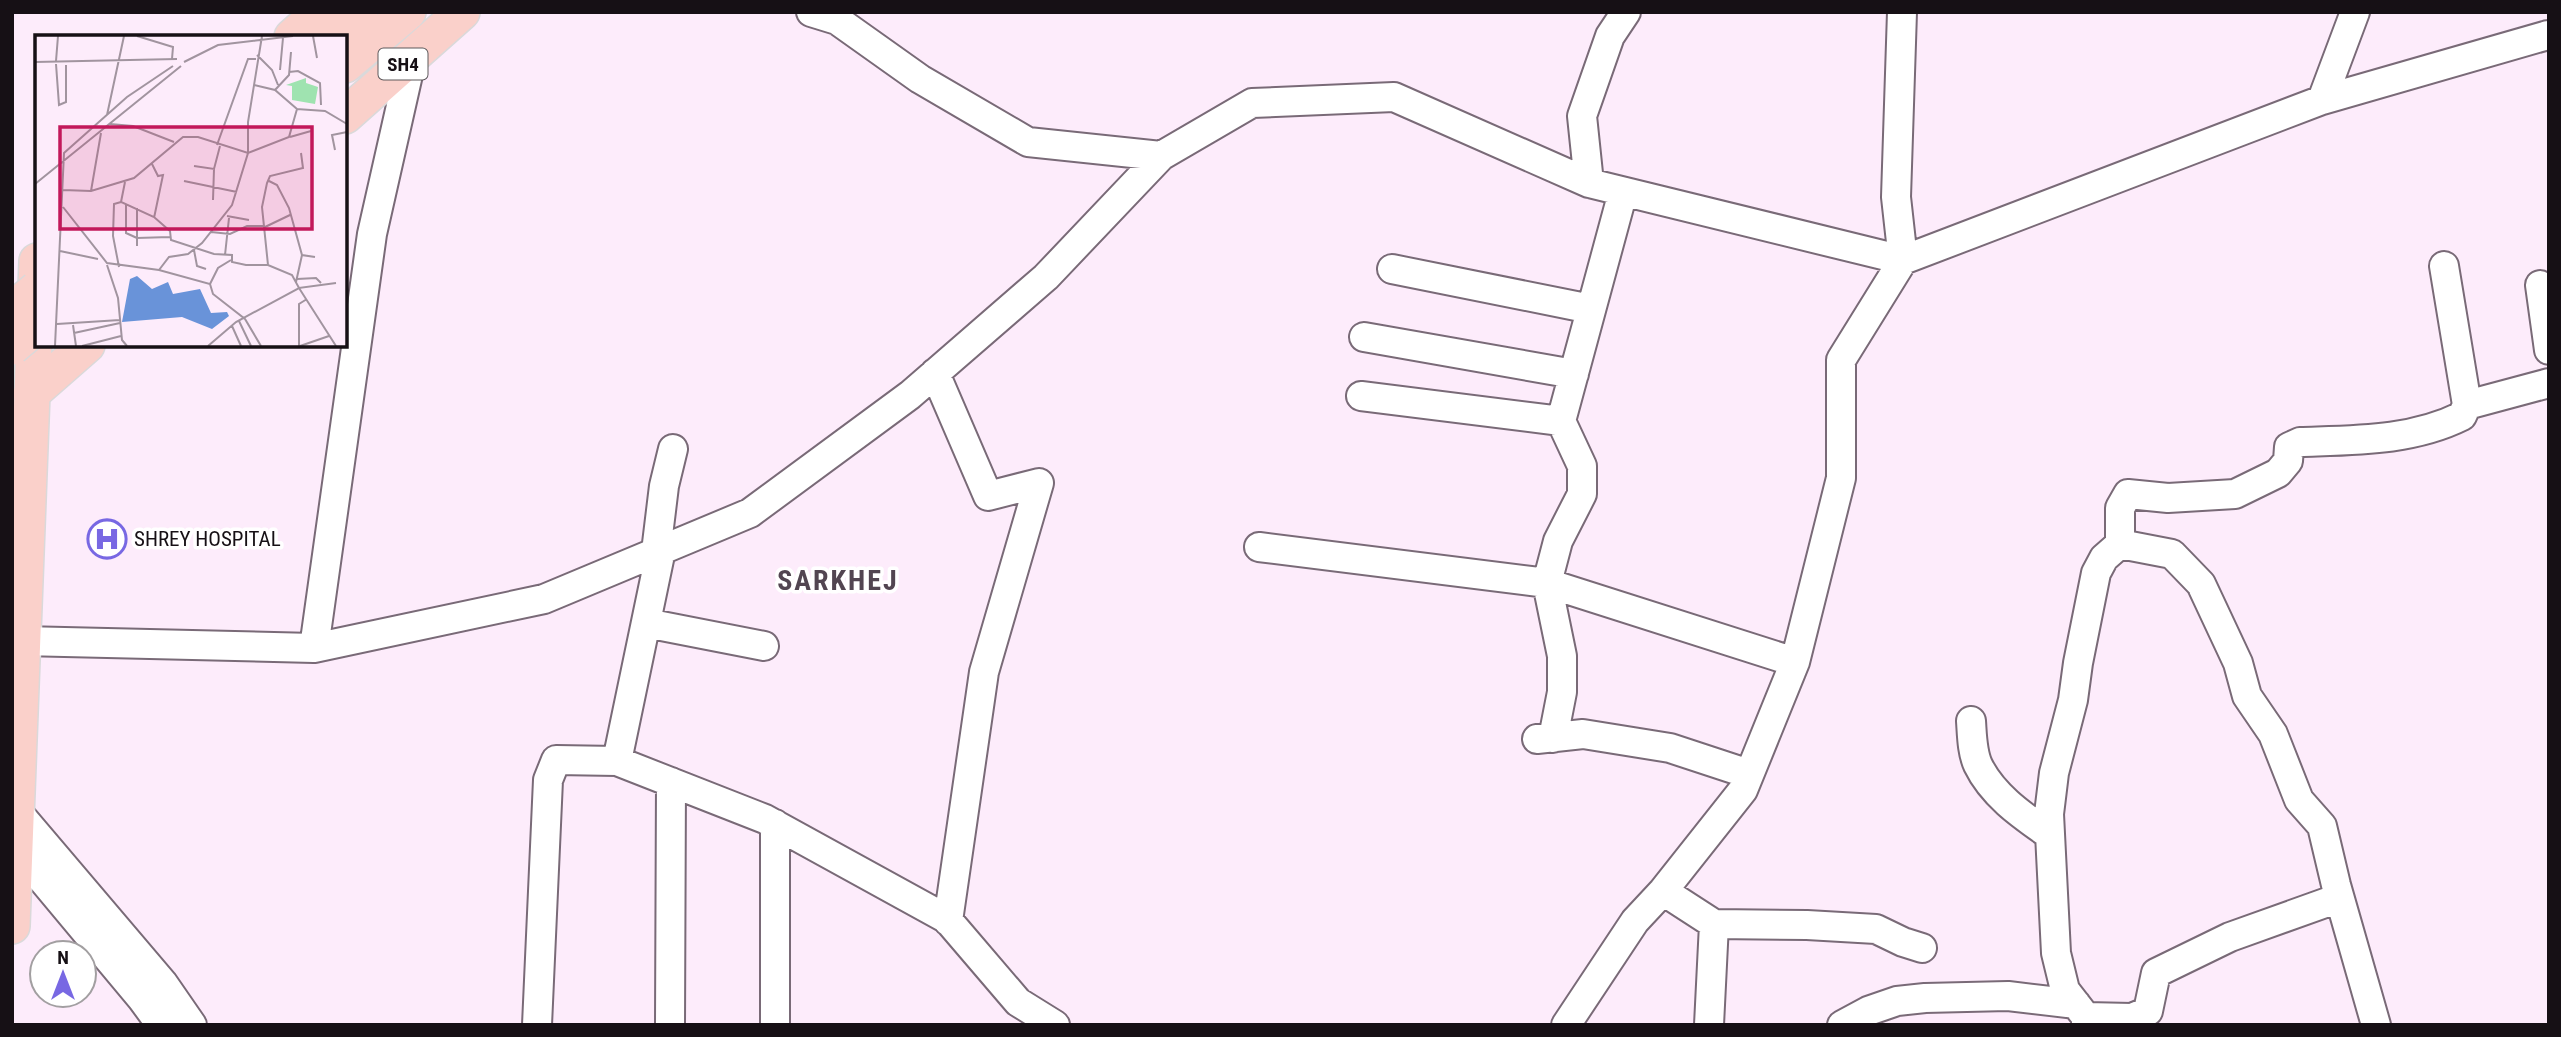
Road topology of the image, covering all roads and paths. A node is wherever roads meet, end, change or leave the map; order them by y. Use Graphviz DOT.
graph roads {
  1 [pos="320,12"];
  2 [pos="360,12"];
  3 [pos="408,12"];
  4 [pos="462,12"];
  5 [pos="811,12"];
  6 [pos="1626,12"];
  7 [pos="1902,12"];
  8 [pos="2355,12"];
  9 [pos="294,35"];
  10 [pos="333,35"];
  11 [pos="2548,35"];
  12 [pos="412,57"];
  13 [pos="346,64"];
  14 [pos="2322,100"];
  15 [pos="346,115"];
  16 [pos="1161,156"];
  17 [pos="1589,183"];
  18 [pos="1623,191"];
  19 [pos="1903,260"];
  20 [pos="2444,266"];
  21 [pos="1392,269"];
  22 [pos="2540,285"];
  23 [pos="35,291"];
  24 [pos="35,305"];
  25 [pos="1591,309"];
  26 [pos="12,310"];
  27 [pos="35,328"];
  28 [pos="1364,337"];
  29 [pos="86,346"];
  30 [pos="12,347"];
  31 [pos="2549,350"];
  32 [pos="935,373"];
  33 [pos="1574,374"];
  34 [pos="2549,383"];
  35 [pos="31,394"];
  36 [pos="1361,396"];
  37 [pos="2467,405"];
  38 [pos="1562,421"];
  39 [pos="673,449"];
  40 [pos="2120,544"];
  41 [pos="1259,547"];
  42 [pos="658,551"];
  43 [pos="1548,583"];
  44 [pos="646,624"];
  45 [pos="22,641"];
  46 [pos="764,646"];
  47 [pos="314,648"];
  48 [pos="1795,662"];
  49 [pos="1971,721"];
  50 [pos="617,761"];
  51 [pos="1749,774"];
  52 [pos="671,782"];
  53 [pos="16,810"];
  54 [pos="775,824"];
  55 [pos="2050,835"];
  56 [pos="15,855"];
  57 [pos="1663,891"];
  58 [pos="2339,898"];
  59 [pos="948,921"];
  60 [pos="1714,924"];
  61 [pos="12,926"];
  62 [pos="1922,948"];
  63 [pos="2083,1015"];
  64 [pos="161,1025"];
  65 [pos="192,1025"];
  66 [pos="537,1025"];
  67 [pos="670,1025"];
  68 [pos="775,1025"];
  69 [pos="1055,1025"];
  70 [pos="1566,1025"];
  71 [pos="1709,1025"];
  72 [pos="1842,1025"];
  73 [pos="2376,1025"];
  1 -- 9 [label="main road"];
  2 -- 10 [label="main road"];
  3 -- 13 [label="main road"];
  4 -- 12 [label="main road, SH4"];
  5 -- 16 [label="street"];
  6 -- 17 [label="street"];
  7 -- 19 [label="street"];
  8 -- 14 [label="street"];
  11 -- 14 [label="street"];
  12 -- 15 [label="main road, SH4"];
  12 -- 47 [label="street"];
  14 -- 19 [label="street"];
  16 -- 17 [label="street"];
  16 -- 32 [label="street"];
  17 -- 18 [label="street"];
  18 -- 19 [label="street"];
  18 -- 25 [label="street"];
  19 -- 48 [label="street"];
  20 -- 37 [label="street"];
  21 -- 25 [label="street"];
  22 -- 31 [label="street"];
  23 -- 26 [label="main road, bridge"];
  24 -- 35 [label="main road"];
  25 -- 33 [label="street"];
  27 -- 30 [label="main road, bridge"];
  28 -- 33 [label="street"];
  29 -- 35 [label="main road"];
  32 -- 42 [label="street"];
  32 -- 59 [label="street"];
  33 -- 38 [label="street"];
  34 -- 37 [label="street"];
  35 -- 45 [label="main road"];
  36 -- 38 [label="street"];
  37 -- 40 [label="street"];
  38 -- 43 [label="street"];
  39 -- 42 [label="street"];
  40 -- 55 [label="street"];
  40 -- 58 [label="street"];
  41 -- 43 [label="street"];
  42 -- 44 [label="street"];
  42 -- 47 [label="street"];
  43 -- 48 [label="street"];
  43 -- 51 [label="street"];
  44 -- 46 [label="street"];
  44 -- 50 [label="street"];
  45 -- 47 [label="street"];
  45 -- 53 [label="main road"];
  48 -- 51 [label="street"];
  49 -- 55 [label="street"];
  50 -- 52 [label="street"];
  50 -- 66 [label="street"];
  51 -- 57 [label="street"];
  52 -- 54 [label="street"];
  52 -- 67 [label="street"];
  53 -- 56 [label="main road"];
  53 -- 65 [label="street"];
  54 -- 59 [label="street"];
  54 -- 68 [label="street"];
  55 -- 63 [label="street"];
  56 -- 61 [label="main road"];
  56 -- 64 [label="street"];
  57 -- 60 [label="street"];
  57 -- 70 [label="street"];
  58 -- 63 [label="street"];
  58 -- 73 [label="street"];
  59 -- 69 [label="street"];
  60 -- 62 [label="street"];
  60 -- 71 [label="street"];
  63 -- 72 [label="street"];
}
